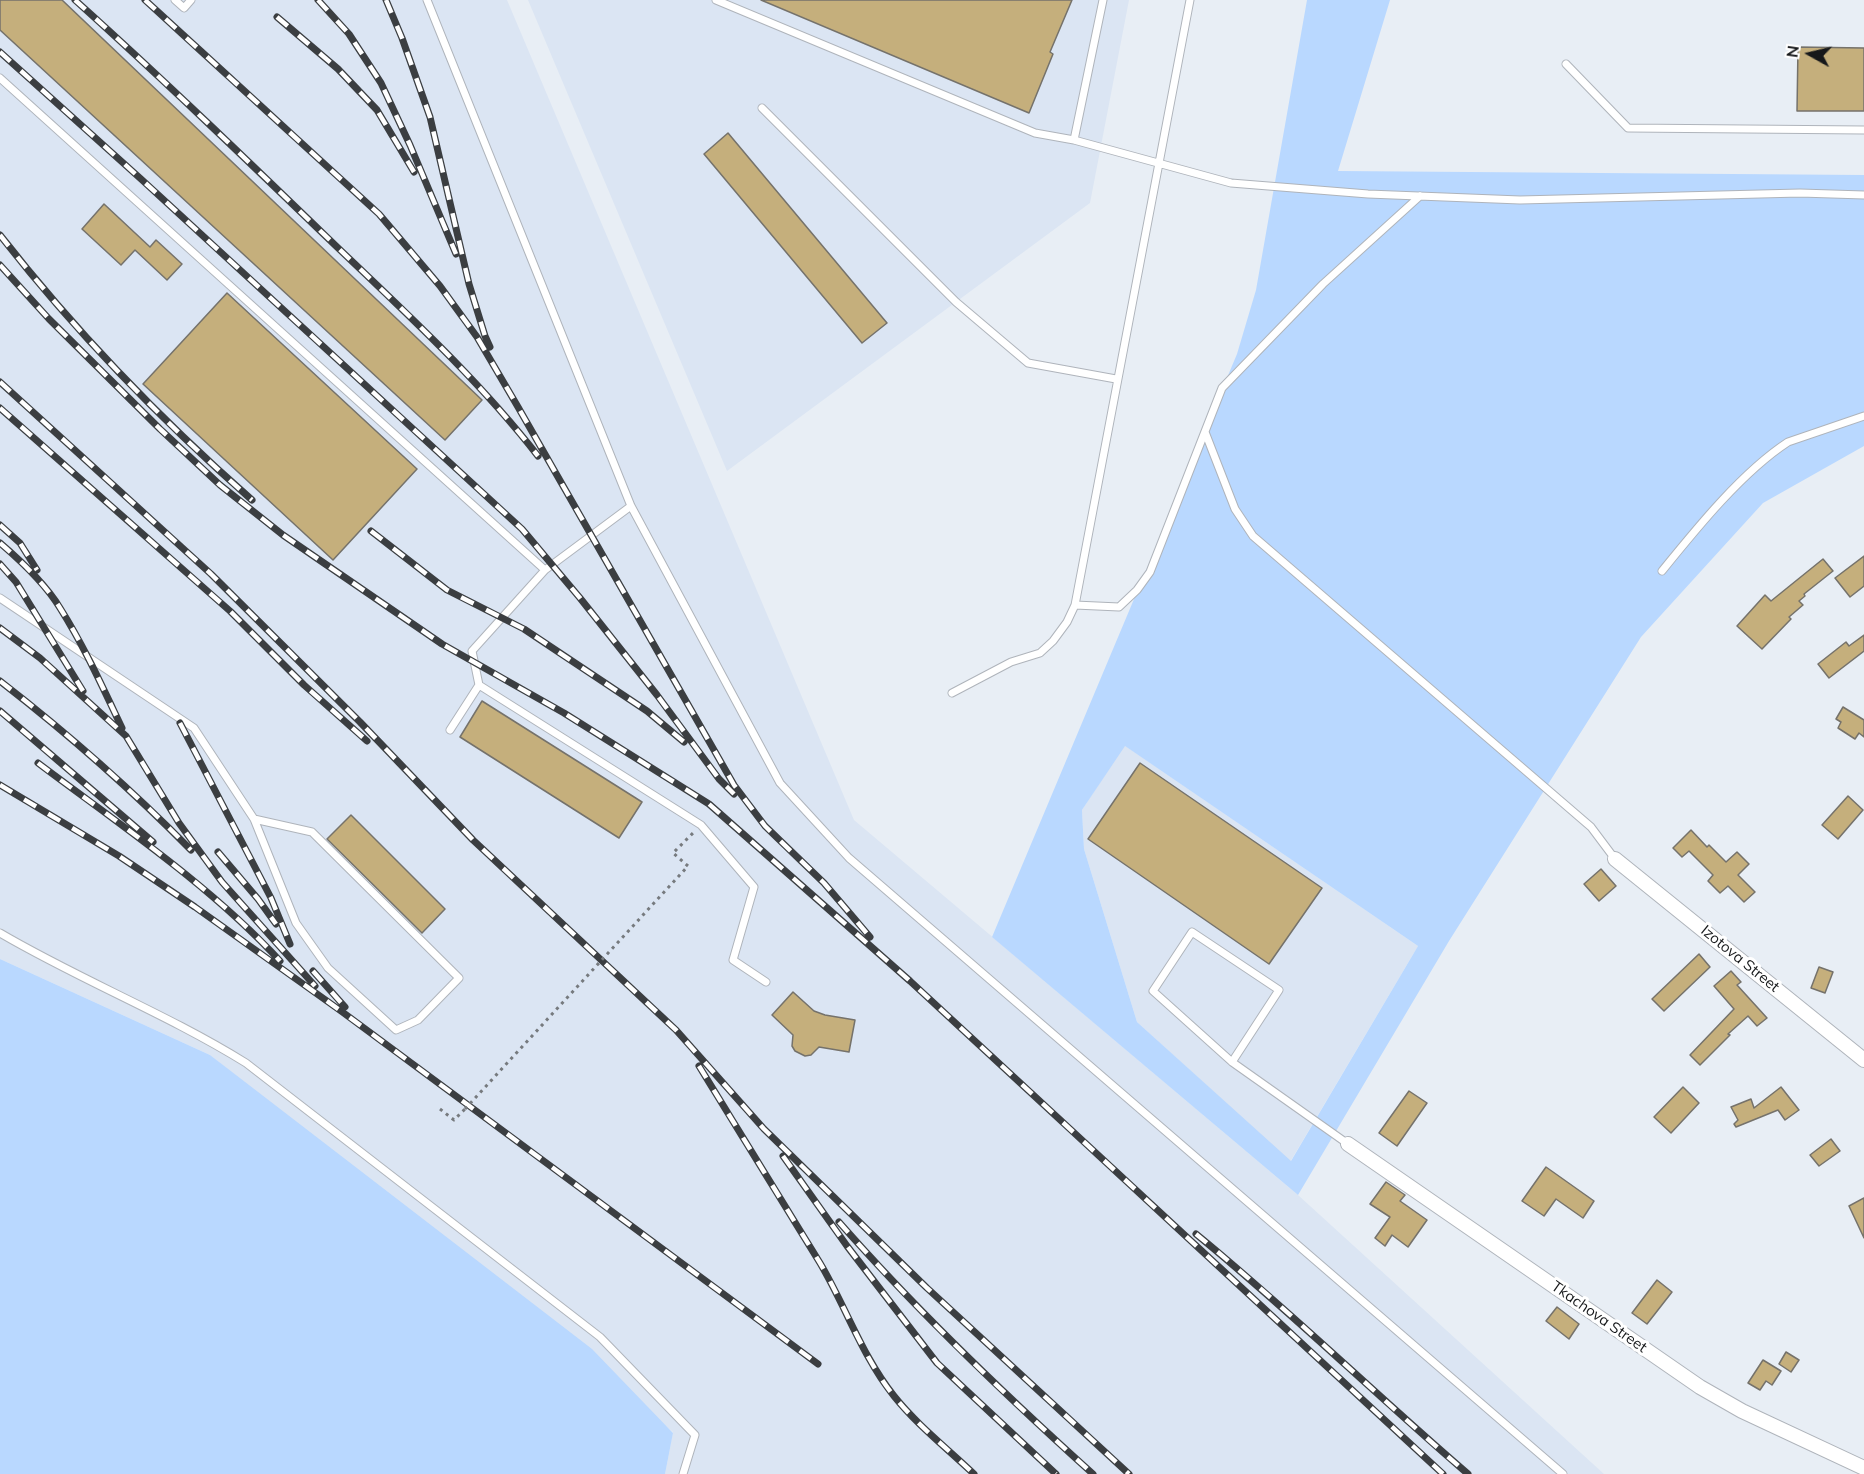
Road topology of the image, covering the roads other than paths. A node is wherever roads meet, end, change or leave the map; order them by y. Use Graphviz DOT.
graph roads {
  1 [pos="175,0"];
  2 [pos="191,0"];
  3 [pos="427,0"];
  4 [pos="716,0"];
  5 [pos="1102,0"];
  6 [pos="1190,0"];
  7 [pos="1566,64"];
  8 [pos="0,78"];
  9 [pos="762,108"];
  10 [pos="1864,130"];
  11 [pos="1074,140"];
  12 [pos="1158,163"];
  13 [pos="1864,195"];
  14 [pos="1420,196"];
  15 [pos="1116,379"];
  16 [pos="1864,416"];
  17 [pos="1205,432"];
  18 [pos="631,506"];
  19 [pos="545,570"];
  20 [pos="1662,572"];
  21 [pos="0,598"];
  22 [pos="1075,605"];
  23 [pos="479,685"];
  24 [pos="952,693"];
  25 [pos="450,730"];
  26 [pos="254,819"];
  27 [pos="1615,859"];
  28 [pos="0,933"];
  29 [pos="766,982"];
  30 [pos="1864,1060"];
  31 [pos="1232,1062"];
  32 [pos="1348,1144"];
  33 [pos="1864,1468"];
  34 [pos="683,1474"];
  35 [pos="1563,1474"];
  1 -- 2 [label="lane"];
  3 -- 18 [label="lane"];
  4 -- 11 [label="lane"];
  5 -- 11 [label="lane"];
  6 -- 12 [label="lane"];
  7 -- 10 [label="lane"];
  8 -- 19 [label="lane"];
  9 -- 15 [label="lane"];
  11 -- 12 [label="lane"];
  12 -- 14 [label="lane"];
  12 -- 15 [label="lane"];
  13 -- 14 [label="lane"];
  14 -- 17 [label="lane"];
  15 -- 22 [label="lane"];
  16 -- 20 [label="lane"];
  17 -- 22 [label="lane"];
  17 -- 27 [label="lane"];
  18 -- 19 [label="lane"];
  18 -- 35 [label="lane"];
  19 -- 23 [label="lane"];
  21 -- 26 [label="lane"];
  22 -- 24 [label="lane"];
  23 -- 25 [label="lane"];
  23 -- 29 [label="lane"];
  26 -- 26 [label="lane"];
  27 -- 30 [label="street, Izotova Street"];
  28 -- 34 [label="lane"];
  31 -- 31 [label="lane"];
  31 -- 32 [label="lane"];
  32 -- 33 [label="street, Tkachova Street"];
}
